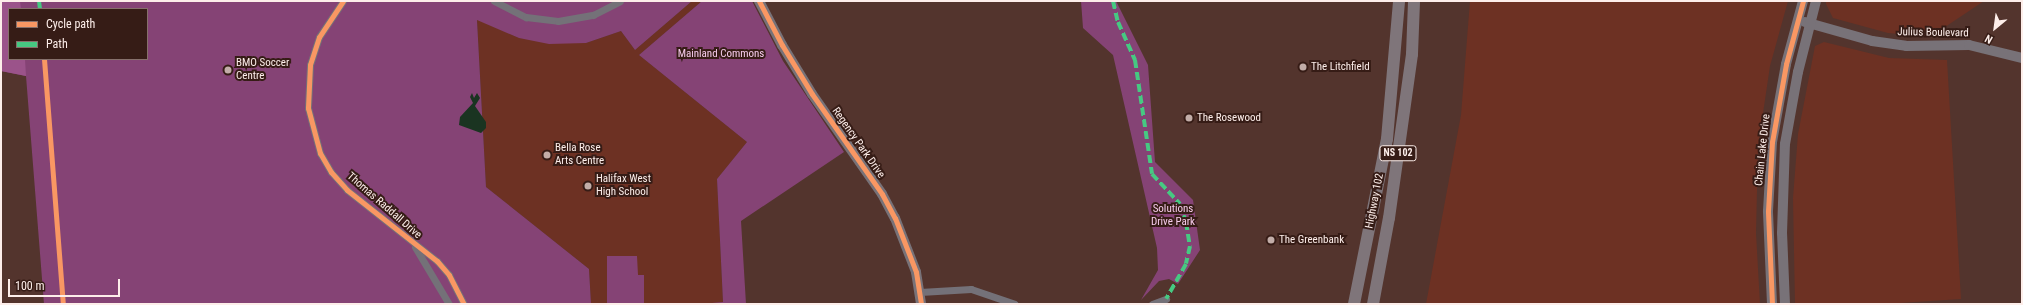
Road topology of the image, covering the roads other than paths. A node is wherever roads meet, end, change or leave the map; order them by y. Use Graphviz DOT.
graph roads {
  1 [pos="343,1"];
  2 [pos="494,1"];
  3 [pos="620,1"];
  4 [pos="759,1"];
  5 [pos="1399,1"];
  6 [pos="1414,1"];
  7 [pos="1803,1"];
  8 [pos="1816,1"];
  9 [pos="1798,19"];
  10 [pos="1810,23"];
  11 [pos="1412,54"];
  12 [pos="2022,58"];
  13 [pos="1387,139"];
  14 [pos="414,245"];
  15 [pos="920,292"];
  16 [pos="1166,299"];
  17 [pos="449,304"];
  18 [pos="464,304"];
  19 [pos="921,304"];
  20 [pos="1014,304"];
  21 [pos="1152,304"];
  22 [pos="1351,304"];
  23 [pos="1354,304"];
  24 [pos="1373,304"];
  25 [pos="1381,304"];
  26 [pos="1772,304"];
  27 [pos="1785,304"];
  1 -- 14 [label="street, Thomas Raddall Drive"];
  2 -- 3 [label="street"];
  4 -- 15 [label="street, Regency Park Drive"];
  5 -- 13 [label="highway, Highway 102 / NS 102"];
  6 -- 11 [label="highway, Highway 102 / NS 102"];
  7 -- 9 [label="street, Chain Lake Drive"];
  8 -- 10 [label="street, Chain Lake Drive"];
  9 -- 10 [label="street, Julius Boulevard"];
  9 -- 26 [label="street, Chain Lake Drive"];
  10 -- 12 [label="street, Julius Boulevard"];
  10 -- 27 [label="street, Chain Lake Drive"];
  11 -- 24 [label="highway, Highway 102 / NS 102"];
  11 -- 25 [label="highway"];
  13 -- 22 [label="highway"];
  13 -- 23 [label="highway, Highway 102 / NS 102"];
  14 -- 17 [label="street, Thomas Raddall Drive"];
  14 -- 18 [label="street, Thomas Raddall Drive"];
  15 -- 19 [label="street, Regency Park Drive"];
  15 -- 20 [label="street"];
  16 -- 21 [label="street"];
}
